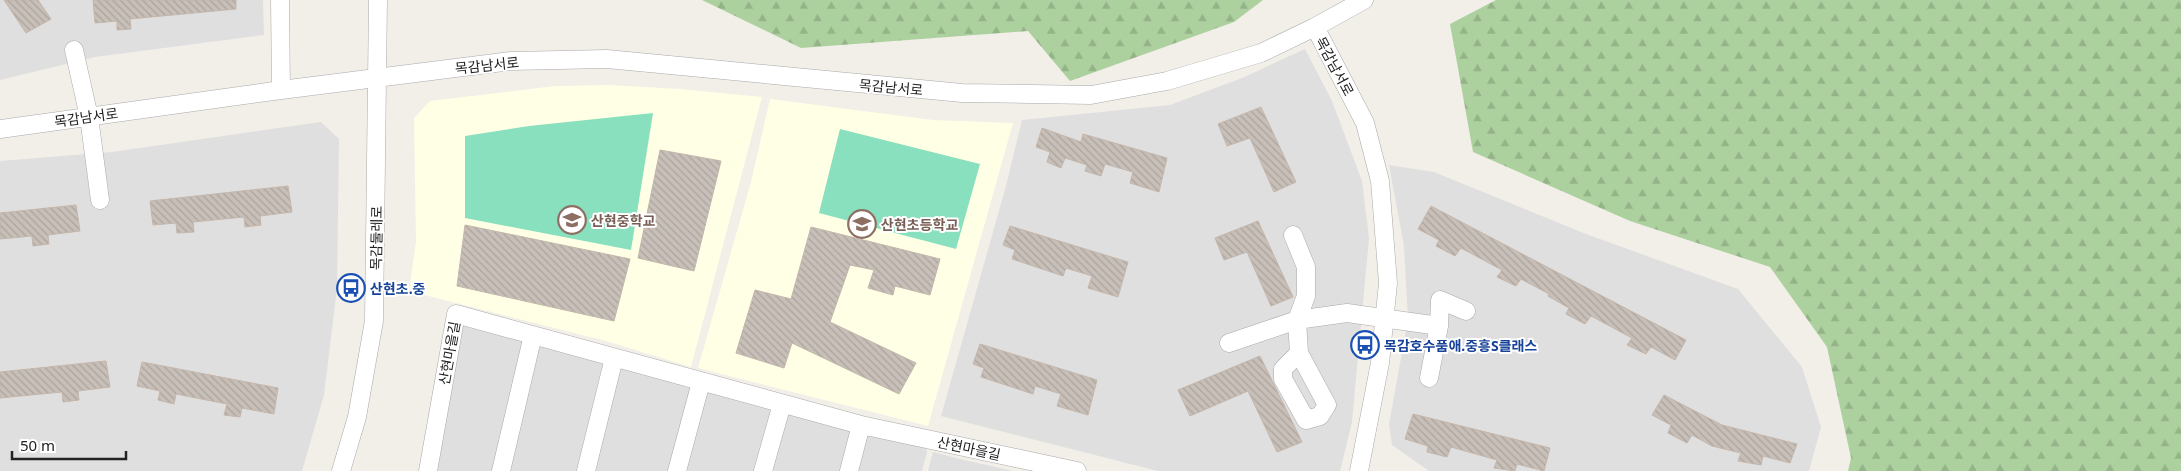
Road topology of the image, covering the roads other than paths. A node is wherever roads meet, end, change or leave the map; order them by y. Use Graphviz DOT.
graph roads {
  1 [pos="280,0"];
  2 [pos="378,0"];
  3 [pos="1364,0"];
  4 [pos="1315,27"];
  5 [pos="74,50"];
  6 [pos="378,79"];
  7 [pos="281,90"];
  8 [pos="89,117"];
  9 [pos="0,129"];
  10 [pos="100,200"];
  11 [pos="1293,235"];
  12 [pos="1466,311"];
  13 [pos="1384,316"];
  14 [pos="1297,320"];
  15 [pos="1439,326"];
  16 [pos="532,335"];
  17 [pos="1229,343"];
  18 [pos="1300,353"];
  19 [pos="614,358"];
  20 [pos="1429,378"];
  21 [pos="702,382"];
  22 [pos="782,404"];
  23 [pos="861,425"];
  24 [pos="341,471"];
  25 [pos="428,471"];
  26 [pos="500,471"];
  27 [pos="586,471"];
  28 [pos="677,471"];
  29 [pos="763,471"];
  30 [pos="848,471"];
  31 [pos="1077,471"];
  32 [pos="1359,471"];
  1 -- 7 [label="street"];
  2 -- 6 [label="street, 목감둘레로"];
  3 -- 4 [label="street"];
  4 -- 6 [label="street, 목감남서로"];
  4 -- 13 [label="street, 목감남서로"];
  5 -- 8 [label="street"];
  6 -- 7 [label="street, 목감남서로"];
  6 -- 24 [label="street, 목감둘레로"];
  7 -- 8 [label="street, 목감남서로"];
  8 -- 9 [label="street, 목감남서로"];
  8 -- 10 [label="street"];
  11 -- 14 [label="street"];
  12 -- 15 [label="street"];
  13 -- 14 [label="street"];
  13 -- 15 [label="street"];
  13 -- 32 [label="street, 목감남서로"];
  14 -- 17 [label="street"];
  14 -- 18 [label="street"];
  15 -- 20 [label="street"];
  16 -- 19 [label="street, 산현마을길"];
  16 -- 25 [label="street, 산현마을길"];
  16 -- 26 [label="street"];
  19 -- 21 [label="street, 산현마을길"];
  19 -- 27 [label="street"];
  21 -- 22 [label="street, 산현마을길"];
  21 -- 28 [label="street"];
  22 -- 23 [label="street, 산현마을길"];
  22 -- 29 [label="street"];
  23 -- 30 [label="street"];
  23 -- 31 [label="street, 산현마을길"];
}
